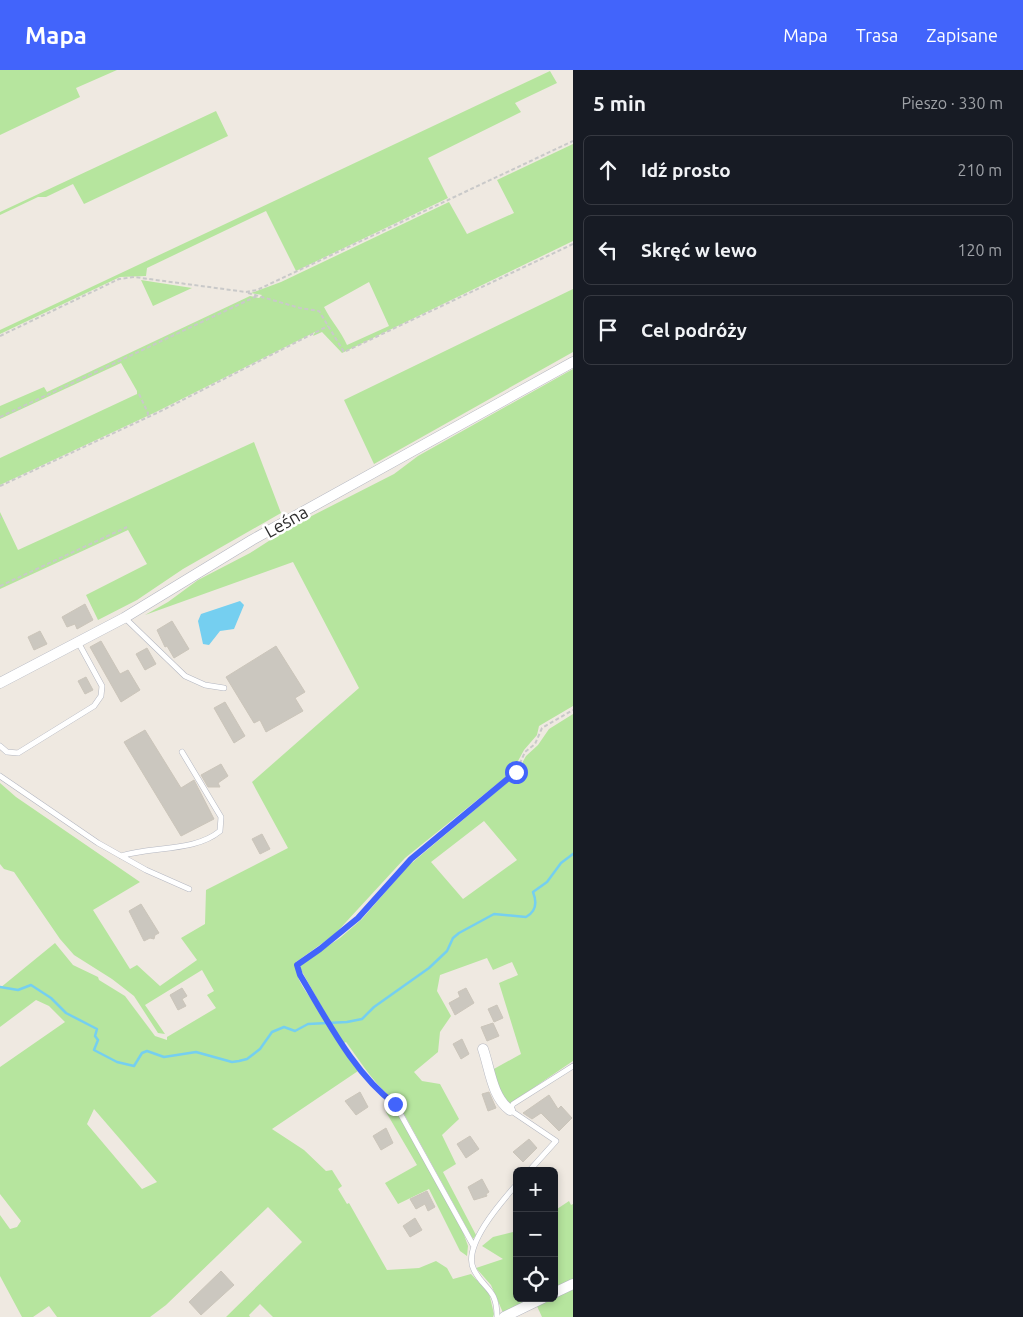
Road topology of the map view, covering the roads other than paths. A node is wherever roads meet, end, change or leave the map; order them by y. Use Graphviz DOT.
graph roads {
  1 [pos="573,362"];
  2 [pos="124,618"];
  3 [pos="78,642"];
  4 [pos="0,683"];
  5 [pos="224,688"];
  6 [pos="0,746"];
  7 [pos="182,752"];
  8 [pos="0,776"];
  9 [pos="121,856"];
  10 [pos="189,890"];
  11 [pos="483,1049"];
  12 [pos="573,1066"];
  13 [pos="395,1104"];
  14 [pos="510,1110"];
  15 [pos="532,1167"];
  16 [pos="513,1189"];
  17 [pos="473,1245"];
  18 [pos="573,1284"];
  19 [pos="558,1291"];
  20 [pos="535,1302"];
  21 [pos="497,1317"];
  22 [pos="504,1317"];
  1 -- 2 [label="street, Leśna"];
  2 -- 3 [label="street, Leśna"];
  2 -- 5 [label="lane"];
  3 -- 4 [label="street, Leśna"];
  3 -- 6 [label="lane"];
  7 -- 9 [label="lane"];
  8 -- 9 [label="lane"];
  9 -- 10 [label="lane"];
  11 -- 14 [label="street"];
  12 -- 14 [label="lane"];
  13 -- 17 [label="lane"];
  14 -- 15 [label="lane"];
  16 -- 17 [label="lane"];
  17 -- 21 [label="lane"];
  18 -- 19 [label="street"];
  20 -- 22 [label="street"];
}
